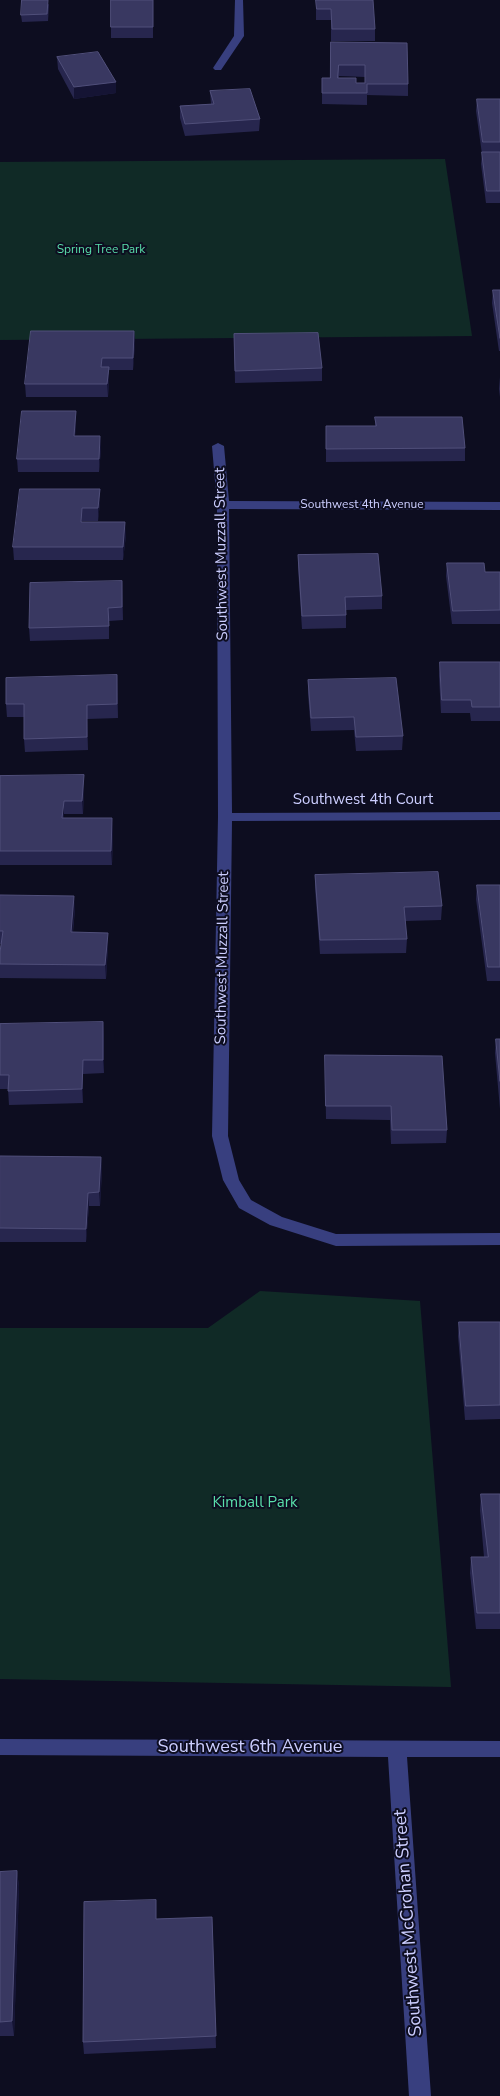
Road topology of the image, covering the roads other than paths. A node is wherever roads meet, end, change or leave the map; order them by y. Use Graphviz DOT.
graph roads {
  1 [pos="239,0"];
  2 [pos="218,68"];
  3 [pos="218,446"];
  4 [pos="223,504"];
  5 [pos="500,506"];
  6 [pos="500,816"];
  7 [pos="225,818"];
  8 [pos="500,1239"];
  9 [pos="0,1747"];
  10 [pos="397,1749"];
  11 [pos="500,1749"];
  12 [pos="420,2096"];
  1 -- 2 [label="street"];
  3 -- 4 [label="street, Southwest Muzzall Street"];
  4 -- 5 [label="street, Southwest 4th Avenue"];
  4 -- 7 [label="street, Southwest Muzzall Street"];
  6 -- 7 [label="street, Southwest 4th Court"];
  7 -- 8 [label="street, Southwest Muzzall Street"];
  9 -- 10 [label="street, Southwest 6th Avenue"];
  10 -- 11 [label="street, Southwest 6th Avenue"];
  10 -- 12 [label="street, Southwest McCrohan Street"];
}
